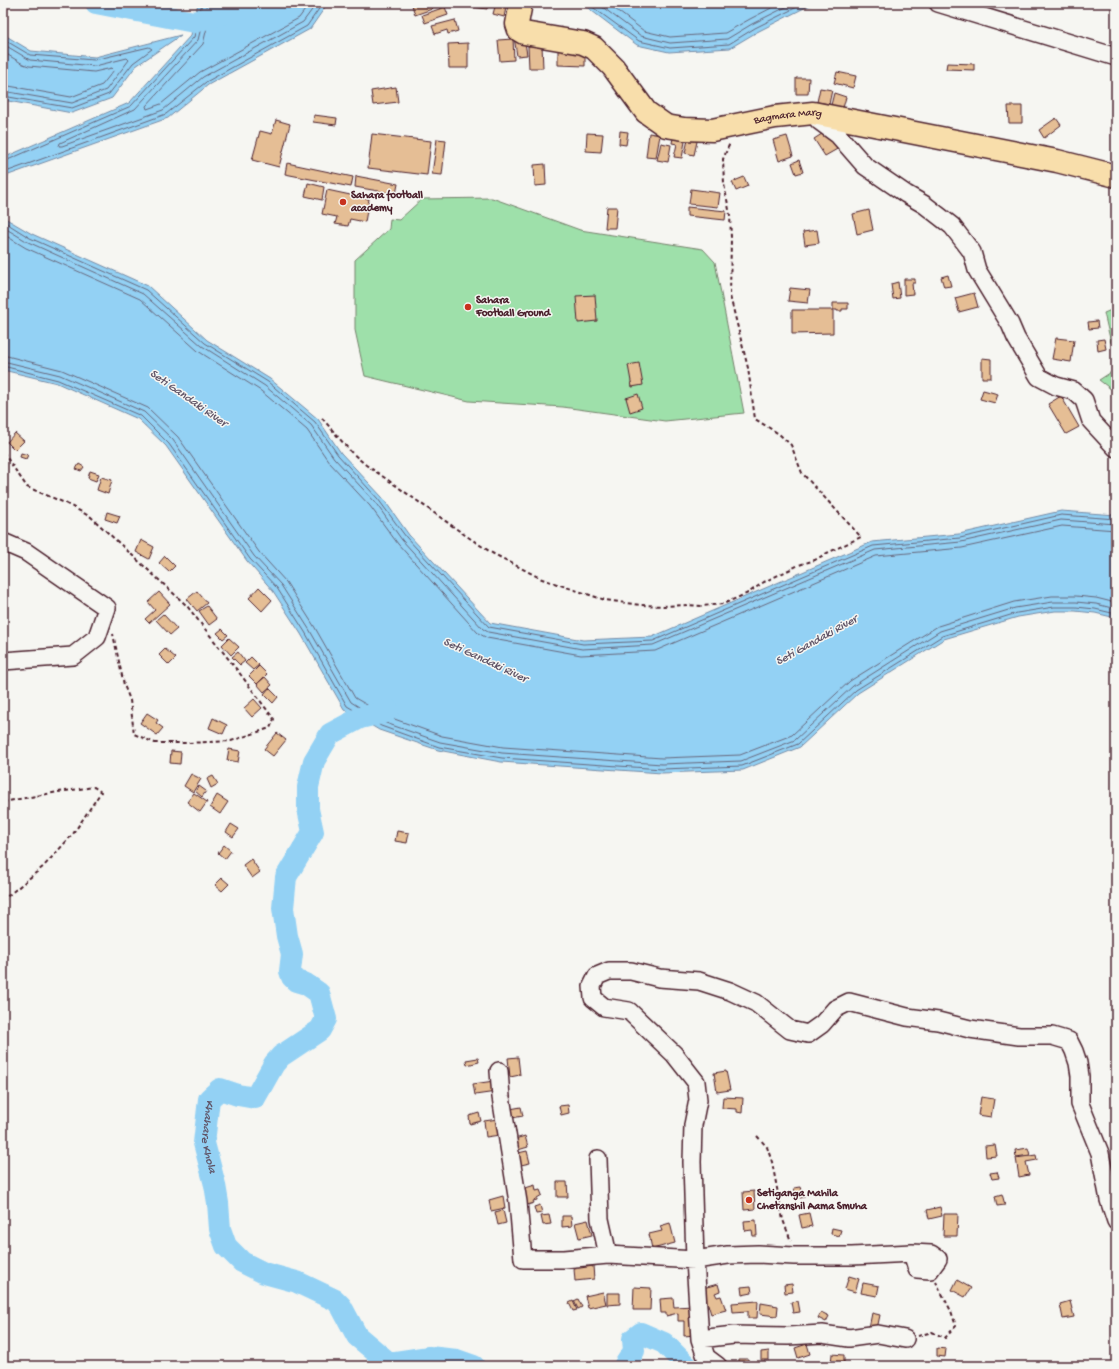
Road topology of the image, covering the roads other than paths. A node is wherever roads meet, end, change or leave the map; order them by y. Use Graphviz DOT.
graph roads {
  1 [pos="521,3"];
  2 [pos="938,3"];
  3 [pos="1116,57"];
  4 [pos="812,113"];
  5 [pos="1116,176"];
  6 [pos="1116,448"];
  7 [pos="3,542"];
  8 [pos="3,661"];
  9 [pos="499,1072"];
  10 [pos="598,1159"];
  11 [pos="1116,1221"];
  12 [pos="608,1255"];
  13 [pos="695,1260"];
  14 [pos="930,1270"];
  15 [pos="700,1339"];
  16 [pos="905,1339"];
  17 [pos="718,1366"];
  1 -- 4 [label="main road, Bagmara Marg"];
  2 -- 3 [label="street"];
  4 -- 5 [label="main road, Bagmara Marg"];
  4 -- 6 [label="street"];
  7 -- 8 [label="street"];
  9 -- 12 [label="street"];
  10 -- 12 [label="street"];
  11 -- 13 [label="street"];
  12 -- 13 [label="street"];
  13 -- 14 [label="street"];
  13 -- 15 [label="street"];
  15 -- 16 [label="street"];
  15 -- 17 [label="street"];
}
